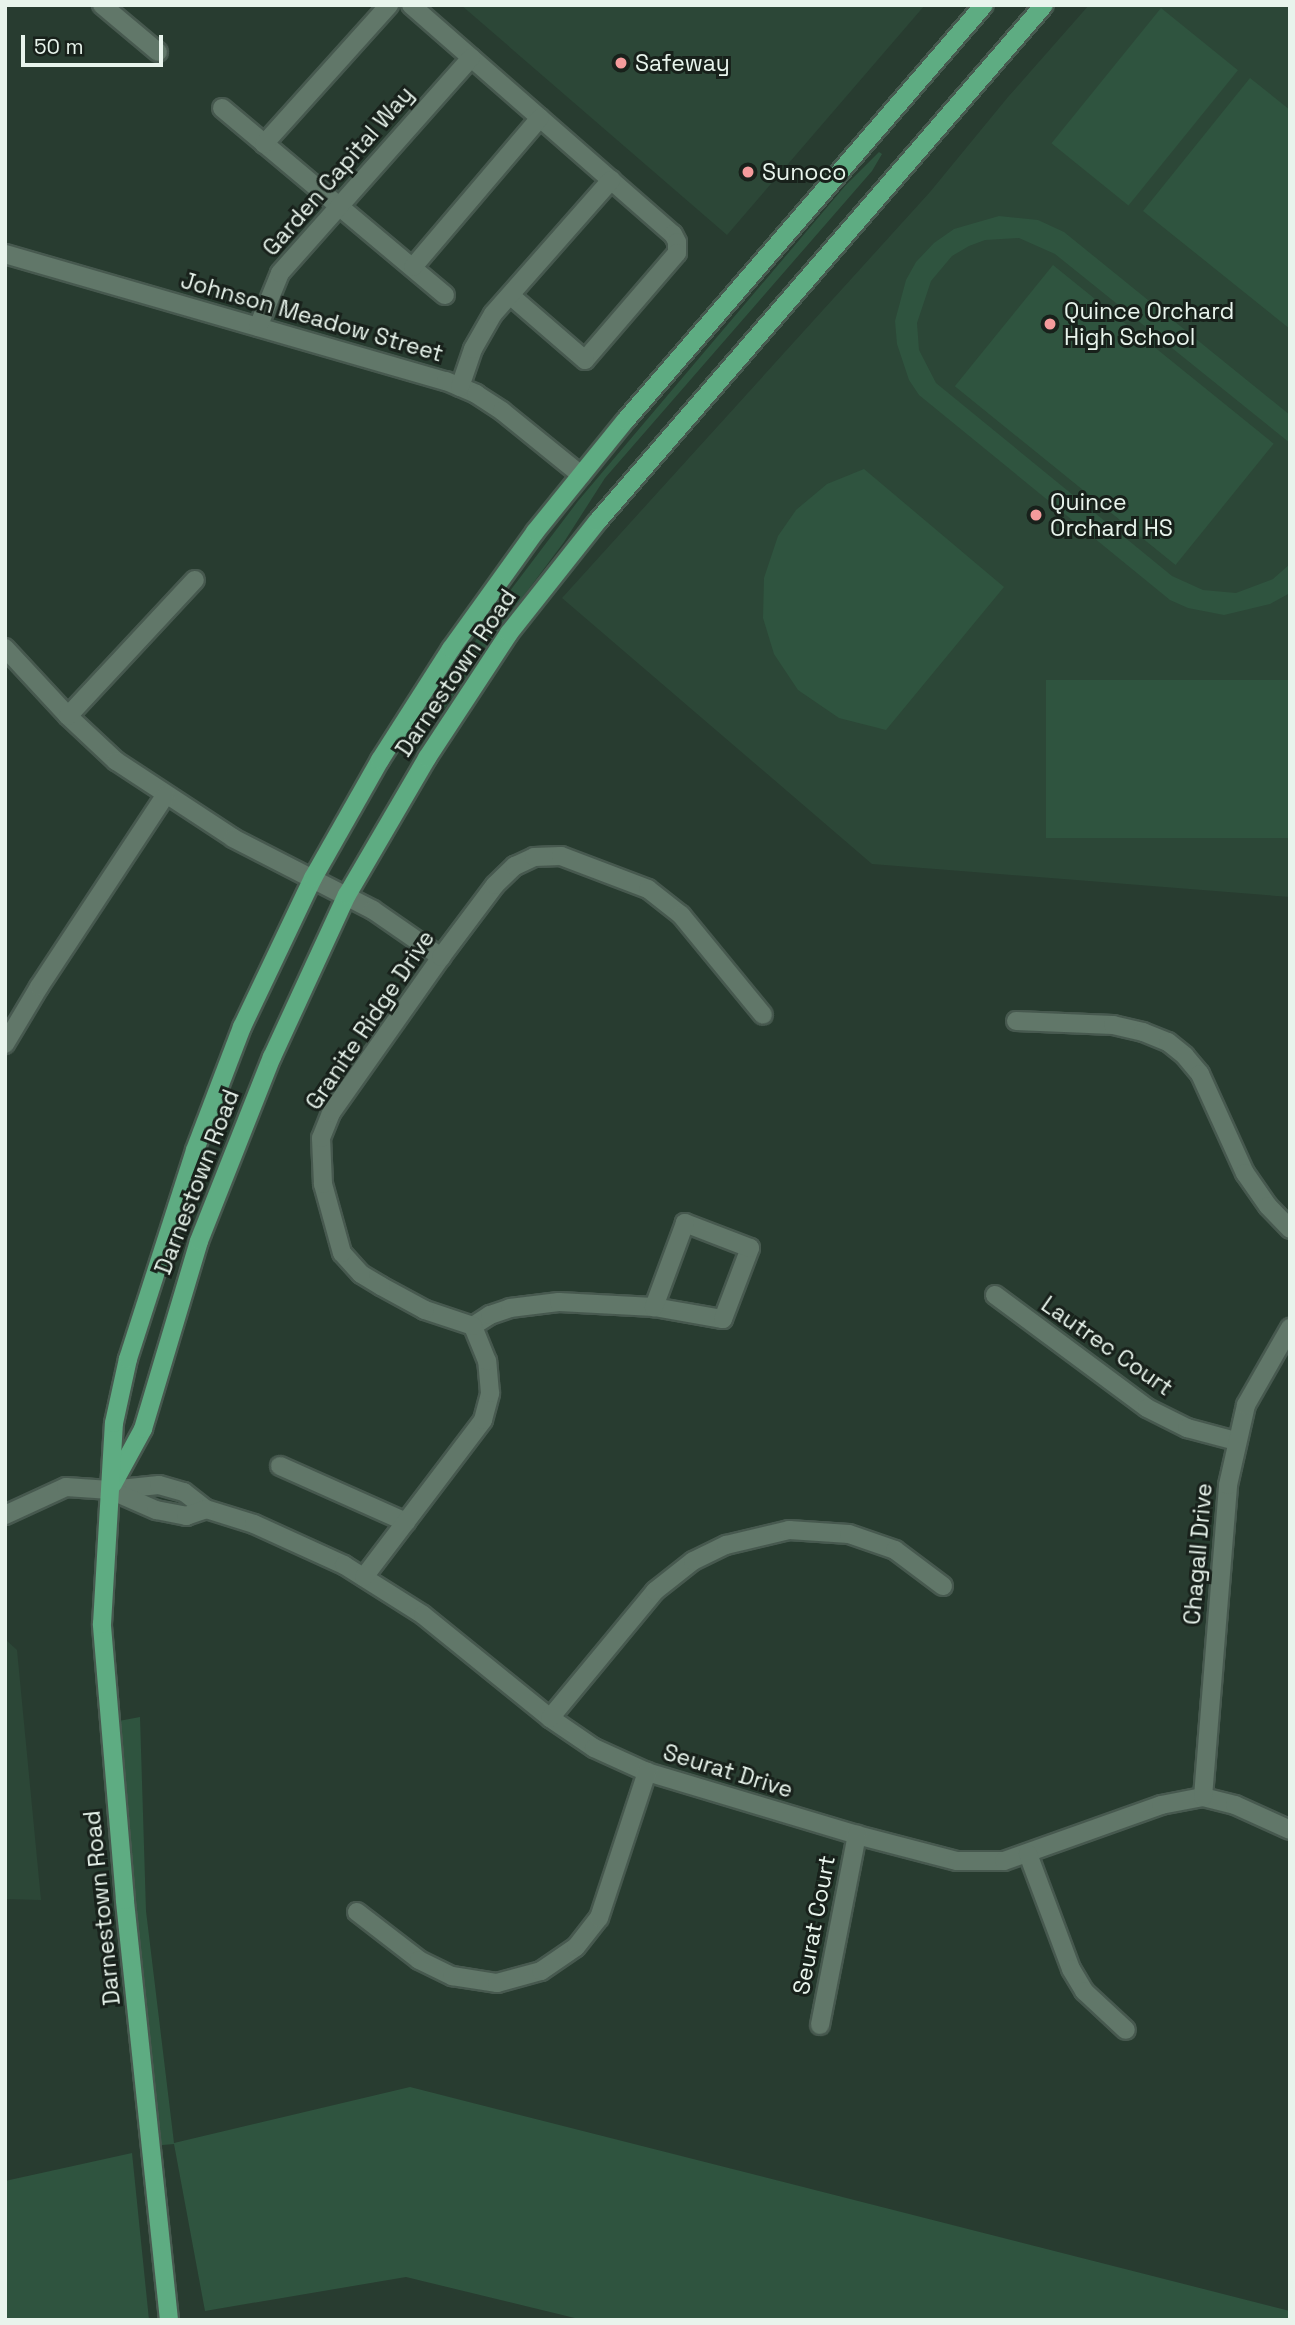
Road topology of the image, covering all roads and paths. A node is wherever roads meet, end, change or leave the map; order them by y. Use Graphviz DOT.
graph roads {
  1 [pos="389,5"];
  2 [pos="411,5"];
  3 [pos="985,5"];
  4 [pos="1044,5"];
  5 [pos="111,8"];
  6 [pos="158,52"];
  7 [pos="471,58"];
  8 [pos="222,108"];
  9 [pos="540,118"];
  10 [pos="264,144"];
  11 [pos="611,180"];
  12 [pos="339,206"];
  13 [pos="5,254"];
  14 [pos="412,267"];
  15 [pos="445,295"];
  16 [pos="510,295"];
  17 [pos="258,327"];
  18 [pos="460,387"];
  19 [pos="581,475"];
  20 [pos="195,580"];
  21 [pos="5,648"];
  22 [pos="68,716"];
  23 [pos="165,796"];
  24 [pos="313,878"];
  25 [pos="347,895"];
  26 [pos="441,957"];
  27 [pos="763,1015"];
  28 [pos="1016,1021"];
  29 [pos="5,1044"];
  30 [pos="1290,1229"];
  31 [pos="995,1295"];
  32 [pos="654,1307"];
  33 [pos="473,1326"];
  34 [pos="1290,1328"];
  35 [pos="1236,1441"];
  36 [pos="280,1466"];
  37 [pos="110,1490"];
  38 [pos="5,1515"];
  39 [pos="406,1522"];
  40 [pos="364,1577"];
  41 [pos="943,1586"];
  42 [pos="550,1717"];
  43 [pos="647,1772"];
  44 [pos="1203,1797"];
  45 [pos="1290,1830"];
  46 [pos="857,1835"];
  47 [pos="1028,1854"];
  48 [pos="357,1912"];
  49 [pos="820,2025"];
  50 [pos="1126,2030"];
  51 [pos="169,2320"];
  1 -- 10 [label="street"];
  2 -- 7 [label="street"];
  3 -- 19 [label="main road, Darnestown Road"];
  4 -- 25 [label="main road, Darnestown Road"];
  5 -- 6 [label="street"];
  7 -- 9 [label="street"];
  7 -- 12 [label="street, Garden Capital Way"];
  8 -- 10 [label="street"];
  9 -- 11 [label="street"];
  9 -- 14 [label="street"];
  10 -- 12 [label="street"];
  11 -- 16 [label="street"];
  11 -- 16 [label="street"];
  12 -- 14 [label="street"];
  12 -- 17 [label="street, Garden Capital Way"];
  13 -- 17 [label="street, Johnson Meadow Street"];
  14 -- 15 [label="street"];
  16 -- 18 [label="street"];
  17 -- 18 [label="street, Johnson Meadow Street"];
  18 -- 19 [label="street, Johnson Meadow Street"];
  19 -- 24 [label="main road, Darnestown Road"];
  20 -- 22 [label="street"];
  21 -- 22 [label="street"];
  22 -- 23 [label="street"];
  23 -- 24 [label="street"];
  23 -- 29 [label="street"];
  24 -- 25 [label="street"];
  24 -- 37 [label="main road, Darnestown Road"];
  25 -- 26 [label="street"];
  25 -- 37 [label="main road, Darnestown Road"];
  26 -- 27 [label="street, Granite Ridge Drive"];
  26 -- 33 [label="street, Granite Ridge Drive"];
  28 -- 30 [label="street"];
  31 -- 35 [label="street, Lautrec Court"];
  32 -- 32 [label="street"];
  32 -- 33 [label="street"];
  33 -- 39 [label="street"];
  34 -- 35 [label="street, Chagall Drive"];
  35 -- 44 [label="street, Chagall Drive"];
  36 -- 39 [label="street"];
  37 -- 38 [label="street, Seurat Drive"];
  37 -- 40 [label="street, Seurat Drive"];
  37 -- 51 [label="main road, Darnestown Road"];
  39 -- 40 [label="street"];
  40 -- 42 [label="street, Seurat Drive"];
  41 -- 42 [label="street"];
  42 -- 43 [label="street, Seurat Drive"];
  43 -- 46 [label="street, Seurat Drive"];
  43 -- 48 [label="street"];
  44 -- 45 [label="street, Seurat Drive"];
  44 -- 47 [label="street, Seurat Drive"];
  46 -- 47 [label="street, Seurat Drive"];
  46 -- 49 [label="street, Seurat Court"];
  47 -- 50 [label="street"];
}
